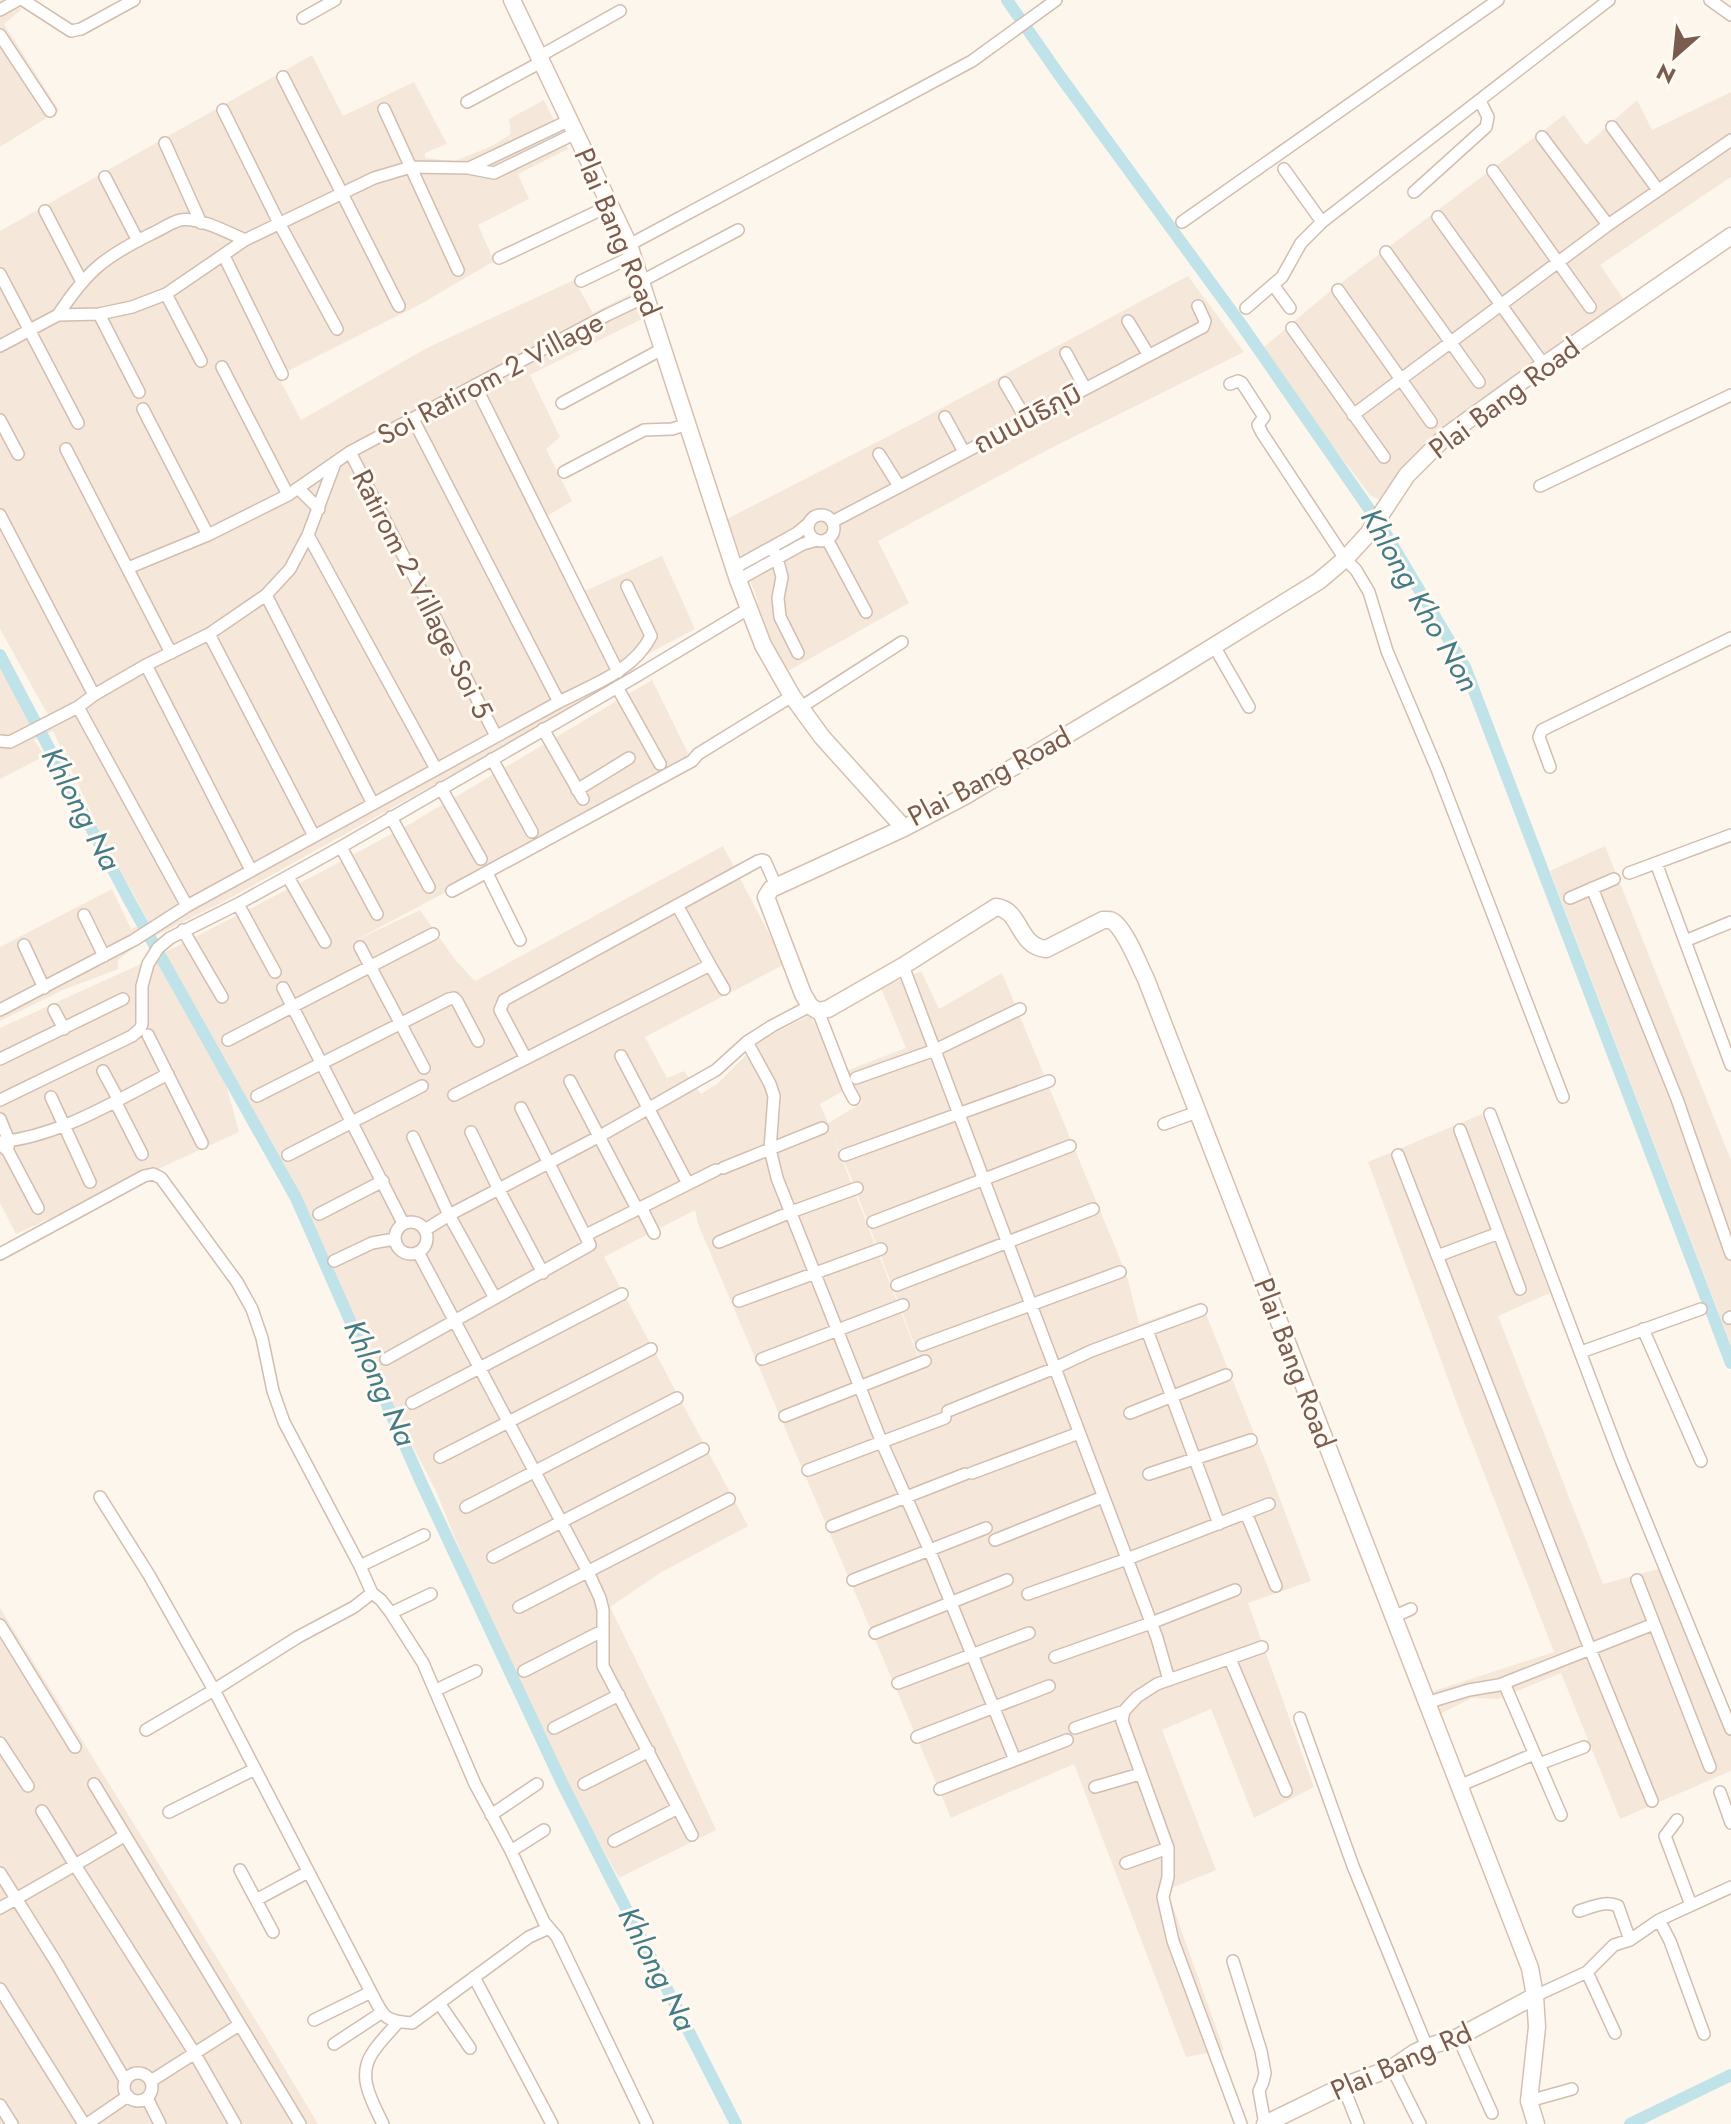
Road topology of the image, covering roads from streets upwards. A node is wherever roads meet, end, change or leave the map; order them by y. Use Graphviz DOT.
graph roads {
  1 [pos="20,0"];
  2 [pos="134,0"];
  3 [pos="335,0"];
  4 [pos="512,0"];
  5 [pos="1056,0"];
  6 [pos="1498,0"];
  7 [pos="1609,0"];
  8 [pos="1710,0"];
  9 [pos="0,10"];
  10 [pos="620,11"];
  11 [pos="1731,15"];
  12 [pos="303,18"];
  13 [pos="0,35"];
  14 [pos="542,58"];
  15 [pos="283,77"];
  16 [pos="1480,101"];
  17 [pos="467,102"];
  18 [pos="384,109"];
  19 [pos="223,110"];
  20 [pos="50,111"];
  21 [pos="573,126"];
  22 [pos="1612,127"];
  23 [pos="1542,137"];
  24 [pos="1731,140"];
  25 [pos="165,143"];
  26 [pos="411,167"];
  27 [pos="1284,169"];
  28 [pos="1493,171"];
  29 [pos="105,177"];
  30 [pos="1658,190"];
  31 [pos="1414,192"];
  32 [pos="342,194"];
  33 [pos="611,205"];
  34 [pos="45,211"];
  35 [pos="1438,217"];
  36 [pos="1182,222"];
  37 [pos="1322,222"];
  38 [pos="201,223"];
  39 [pos="279,223"];
  40 [pos="1608,225"];
  41 [pos="738,230"];
  42 [pos="1731,236"];
  43 [pos="245,240"];
  44 [pos="138,241"];
  45 [pos="631,250"];
  46 [pos="1386,252"];
  47 [pos="224,256"];
  48 [pos="499,258"];
  49 [pos="1558,263"];
  50 [pos="458,270"];
  51 [pos="0,274"];
  52 [pos="581,281"];
  53 [pos="82,282"];
  54 [pos="1274,286"];
  55 [pos="645,289"];
  56 [pos="1338,290"];
  57 [pos="166,294"];
  58 [pos="399,306"];
  59 [pos="1198,306"];
  60 [pos="1500,306"];
  61 [pos="1590,307"];
  62 [pos="1246,308"];
  63 [pos="1290,308"];
  64 [pos="99,314"];
  65 [pos="58,315"];
  66 [pos="1128,321"];
  67 [pos="1292,328"];
  68 [pos="337,329"];
  69 [pos="30,331"];
  70 [pos="1450,343"];
  71 [pos="0,346"];
  72 [pos="664,348"];
  73 [pos="1066,353"];
  74 [pos="1148,354"];
  75 [pos="201,361"];
  76 [pos="1544,365"];
  77 [pos="222,367"];
  78 [pos="282,374"];
  79 [pos="1401,379"];
  80 [pos="1479,382"];
  81 [pos="1005,383"];
  82 [pos="1230,384"];
  83 [pos="475,385"];
  84 [pos="1085,388"];
  85 [pos="139,392"];
  86 [pos="1731,395"];
  87 [pos="562,403"];
  88 [pos="143,409"];
  89 [pos="1353,415"];
  90 [pos="945,417"];
  91 [pos="413,419"];
  92 [pos="1026,419"];
  93 [pos="1431,422"];
  94 [pos="78,423"];
  95 [pos="688,424"];
  96 [pos="1,426"];
  97 [pos="66,449"];
  98 [pos="350,452"];
  99 [pos="964,452"];
  100 [pos="18,454"];
  101 [pos="879,454"];
  102 [pos="1384,457"];
  103 [pos="335,463"];
  104 [pos="564,472"];
  105 [pos="899,486"];
  106 [pos="1540,486"];
  107 [pos="293,492"];
  108 [pos="319,509"];
  109 [pos="0,515"];
  110 [pos="832,522"];
  111 [pos="808,524"];
  112 [pos="208,535"];
  113 [pos="308,535"];
  114 [pos="822,539"];
  115 [pos="775,552"];
  116 [pos="1345,559"];
  117 [pos="128,568"];
  118 [pos="736,574"];
  119 [pos="627,586"];
  120 [pos="266,595"];
  121 [pos="748,609"];
  122 [pos="866,612"];
  123 [pos="209,634"];
  124 [pos="1731,638"];
  125 [pos="902,642"];
  126 [pos="1214,646"];
  127 [pos="171,653"];
  128 [pos="798,653"];
  129 [pos="146,665"];
  130 [pos="618,672"];
  131 [pos="617,687"];
  132 [pos="94,695"];
  133 [pos="559,702"];
  134 [pos="797,702"];
  135 [pos="1249,707"];
  136 [pos="73,709"];
  137 [pos="543,729"];
  138 [pos="496,736"];
  139 [pos="5,742"];
  140 [pos="629,758"];
  141 [pos="492,759"];
  142 [pos="660,764"];
  143 [pos="1550,767"];
  144 [pos="436,769"];
  145 [pos="441,788"];
  146 [pos="373,804"];
  147 [pos="391,817"];
  148 [pos="904,828"];
  149 [pos="532,832"];
  150 [pos="1731,835"];
  151 [pos="314,836"];
  152 [pos="341,847"];
  153 [pos="481,859"];
  154 [pos="1656,863"];
  155 [pos="251,870"];
  156 [pos="487,873"];
  157 [pos="1629,873"];
  158 [pos="288,877"];
  159 [pos="1614,879"];
  160 [pos="776,886"];
  161 [pos="429,887"];
  162 [pos="1592,888"];
  163 [pos="452,891"];
  164 [pos="1570,898"];
  165 [pos="238,904"];
  166 [pos="677,905"];
  167 [pos="187,906"];
  168 [pos="377,914"];
  169 [pos="84,915"];
  170 [pos="1731,922"];
  171 [pos="183,930"];
  172 [pos="433,934"];
  173 [pos="520,940"];
  174 [pos="1685,941"];
  175 [pos="325,942"];
  176 [pos="24,945"];
  177 [pos="360,947"];
  178 [pos="104,956"];
  179 [pos="710,965"];
  180 [pos="370,966"];
  181 [pos="903,966"];
  182 [pos="275,972"];
  183 [pos="44,988"];
  184 [pos="283,988"];
  185 [pos="724,989"];
  186 [pos="222,997"];
  187 [pos="123,999"];
  188 [pos="292,1007"];
  189 [pos="814,1009"];
  190 [pos="1020,1009"];
  191 [pos="0,1010"];
  192 [pos="54,1010"];
  193 [pos="399,1022"];
  194 [pos="64,1029"];
  195 [pos="148,1035"];
  196 [pos="228,1040"];
  197 [pos="478,1041"];
  198 [pos="747,1042"];
  199 [pos="935,1050"];
  200 [pos="621,1056"];
  201 [pos="525,1057"];
  202 [pos="0,1059"];
  203 [pos="321,1063"];
  204 [pos="1731,1065"];
  205 [pos="424,1068"];
  206 [pos="103,1071"];
  207 [pos="168,1074"];
  208 [pos="856,1078"];
  209 [pos="570,1081"];
  210 [pos="1049,1081"];
  211 [pos="422,1086"];
  212 [pos="454,1095"];
  213 [pos="257,1096"];
  214 [pos="51,1097"];
  215 [pos="1563,1097"];
  216 [pos="854,1099"];
  217 [pos="0,1100"];
  218 [pos="117,1100"];
  219 [pos="521,1108"];
  220 [pos="650,1108"];
  221 [pos="1197,1112"];
  222 [pos="959,1114"];
  223 [pos="1490,1114"];
  224 [pos="0,1119"];
  225 [pos="352,1122"];
  226 [pos="1164,1124"];
  227 [pos="64,1126"];
  228 [pos="822,1128"];
  229 [pos="1460,1130"];
  230 [pos="471,1132"];
  231 [pos="600,1136"];
  232 [pos="413,1137"];
  233 [pos="202,1143"];
  234 [pos="4,1145"];
  235 [pos="1070,1146"];
  236 [pos="770,1149"];
  237 [pos="142,1154"];
  238 [pos="288,1155"];
  239 [pos="845,1155"];
  240 [pos="1398,1155"];
  241 [pos="550,1163"];
  242 [pos="983,1179"];
  243 [pos="383,1181"];
  244 [pos="90,1182"];
  245 [pos="688,1184"];
  246 [pos="857,1188"];
  247 [pos="499,1190"];
  248 [pos="38,1208"];
  249 [pos="639,1208"];
  250 [pos="1093,1209"];
  251 [pos="791,1212"];
  252 [pos="319,1214"];
  253 [pos="449,1215"];
  254 [pos="873,1222"];
  255 [pos="403,1223"];
  256 [pos="425,1230"];
  257 [pos="654,1233"];
  258 [pos="1499,1233"];
  259 [pos="586,1235"];
  260 [pos="394,1239"];
  261 [pos="719,1242"];
  262 [pos="1007,1242"];
  263 [pos="881,1249"];
  264 [pos="418,1252"];
  265 [pos="0,1254"];
  266 [pos="1731,1254"];
  267 [pos="1437,1256"];
  268 [pos="334,1261"];
  269 [pos="1120,1272"];
  270 [pos="543,1273"];
  271 [pos="815,1273"];
  272 [pos="897,1285"];
  273 [pos="1520,1289"];
  274 [pos="622,1294"];
  275 [pos="495,1298"];
  276 [pos="739,1301"];
  277 [pos="903,1305"];
  278 [pos="1031,1306"];
  279 [pos="1701,1309"];
  280 [pos="1201,1310"];
  281 [pos="455,1321"];
  282 [pos="1643,1329"];
  283 [pos="837,1330"];
  284 [pos="1147,1330"];
  285 [pos="922,1345"];
  286 [pos="651,1349"];
  287 [pos="1581,1352"];
  288 [pos="386,1359"];
  289 [pos="762,1359"];
  290 [pos="925,1361"];
  291 [pos="481,1367"];
  292 [pos="1055,1368"];
  293 [pos="1226,1375"];
  294 [pos="859,1386"];
  295 [pos="1172,1396"];
  296 [pos="677,1398"];
  297 [pos="412,1403"];
  298 [pos="1130,1413"];
  299 [pos="785,1416"];
  300 [pos="509,1422"];
  301 [pos="1079,1433"];
  302 [pos="1251,1440"];
  303 [pos="882,1443"];
  304 [pos="703,1449"];
  305 [pos="440,1457"];
  306 [pos="1195,1459"];
  307 [pos="1701,1461"];
  308 [pos="808,1470"];
  309 [pos="535,1471"];
  310 [pos="1149,1474"];
  311 [pos="100,1497"];
  312 [pos="906,1497"];
  313 [pos="1103,1497"];
  314 [pos="729,1499"];
  315 [pos="1269,1504"];
  316 [pos="466,1507"];
  317 [pos="1246,1513"];
  318 [pos="562,1522"];
  319 [pos="1219,1524"];
  320 [pos="832,1526"];
  321 [pos="986,1528"];
  322 [pos="424,1535"];
  323 [pos="995,1540"];
  324 [pos="929,1549"];
  325 [pos="493,1557"];
  326 [pos="1127,1559"];
  327 [pos="360,1566"];
  328 [pos="588,1572"];
  329 [pos="853,1580"];
  330 [pos="1007,1580"];
  331 [pos="1637,1580"];
  332 [pos="1276,1586"];
  333 [pos="1235,1590"];
  334 [pos="372,1593"];
  335 [pos="431,1594"];
  336 [pos="1028,1594"];
  337 [pos="951,1603"];
  338 [pos="519,1607"];
  339 [pos="1411,1609"];
  340 [pos="391,1613"];
  341 [pos="1393,1617"];
  342 [pos="1151,1623"];
  343 [pos="1654,1624"];
  344 [pos="0,1625"];
  345 [pos="602,1631"];
  346 [pos="875,1633"];
  347 [pos="1029,1633"];
  348 [pos="1262,1647"];
  349 [pos="1590,1649"];
  350 [pos="972,1655"];
  351 [pos="1055,1657"];
  352 [pos="1230,1659"];
  353 [pos="476,1671"];
  354 [pos="524,1671"];
  355 [pos="1169,1680"];
  356 [pos="898,1683"];
  357 [pos="1504,1683"];
  358 [pos="1049,1686"];
  359 [pos="214,1690"];
  360 [pos="436,1690"];
  361 [pos="619,1695"];
  362 [pos="1426,1703"];
  363 [pos="993,1707"];
  364 [pos="1124,1711"];
  365 [pos="1300,1718"];
  366 [pos="554,1728"];
  367 [pos="1075,1728"];
  368 [pos="1731,1729"];
  369 [pos="146,1730"];
  370 [pos="917,1737"];
  371 [pos="1067,1740"];
  372 [pos="0,1743"];
  373 [pos="75,1747"];
  374 [pos="1584,1747"];
  375 [pos="649,1751"];
  376 [pos="1536,1759"];
  377 [pos="1015,1760"];
  378 [pos="1710,1767"];
  379 [pos="255,1769"];
  380 [pos="1140,1774"];
  381 [pos="94,1784"];
  382 [pos="537,1784"];
  383 [pos="584,1784"];
  384 [pos="28,1786"];
  385 [pos="1459,1786"];
  386 [pos="1095,1787"];
  387 [pos="940,1789"];
  388 [pos="1286,1791"];
  389 [pos="1720,1792"];
  390 [pos="1652,1801"];
  391 [pos="678,1808"];
  392 [pos="42,1811"];
  393 [pos="169,1812"];
  394 [pos="491,1815"];
  395 [pos="1561,1815"];
  396 [pos="1677,1820"];
  397 [pos="1731,1823"];
  398 [pos="544,1830"];
  399 [pos="692,1835"];
  400 [pos="124,1836"];
  401 [pos="614,1841"];
  402 [pos="1168,1848"];
  403 [pos="511,1851"];
  404 [pos="1126,1863"];
  405 [pos="75,1865"];
  406 [pos="240,1870"];
  407 [pos="308,1872"];
  408 [pos="0,1873"];
  409 [pos="1731,1887"];
  410 [pos="16,1899"];
  411 [pos="256,1900"];
  412 [pos="1691,1905"];
  413 [pos="0,1908"];
  414 [pos="1579,1911"];
  415 [pos="1659,1920"];
  416 [pos="549,1928"];
  417 [pos="273,1932"];
  418 [pos="1630,1940"];
  419 [pos="1233,1961"];
  420 [pos="1587,1972"];
  421 [pos="474,1977"];
  422 [pos="0,1989"];
  423 [pos="371,1992"];
  424 [pos="1535,1996"];
  425 [pos="439,2003"];
  426 [pos="381,2013"];
  427 [pos="314,2020"];
  428 [pos="398,2022"];
  429 [pos="239,2025"];
  430 [pos="1615,2033"];
  431 [pos="1704,2034"];
  432 [pos="1458,2037"];
  433 [pos="334,2044"];
  434 [pos="1427,2047"];
  435 [pos="470,2048"];
  436 [pos="195,2054"];
  437 [pos="1392,2068"];
  438 [pos="125,2080"];
  439 [pos="151,2081"];
  440 [pos="1343,2086"];
  441 [pos="1572,2089"];
  442 [pos="128,2096"];
  443 [pos="147,2098"];
  444 [pos="1529,2101"];
  445 [pos="0,2105"];
  446 [pos="1492,2113"];
  447 [pos="12,2124"];
  448 [pos="85,2124"];
  449 [pos="160,2124"];
  450 [pos="235,2124"];
  451 [pos="300,2124"];
  452 [pos="383,2124"];
  453 [pos="552,2124"];
  454 [pos="647,2124"];
  455 [pos="1241,2124"];
  456 [pos="1265,2124"];
  457 [pos="1358,2124"];
  458 [pos="1420,2124"];
  459 [pos="1536,2124"];
  1 -- 2 [label="street"];
  1 -- 9 [label="street"];
  3 -- 12 [label="street"];
  4 -- 14 [label="street, Plai Bang Road"];
  5 -- 45 [label="street"];
  6 -- 36 [label="street"];
  7 -- 16 [label="street"];
  8 -- 11 [label="street"];
  10 -- 14 [label="street"];
  13 -- 20 [label="street"];
  14 -- 17 [label="street"];
  14 -- 21 [label="street, Plai Bang Road"];
  15 -- 32 [label="street"];
  16 -- 31 [label="street"];
  16 -- 37 [label="street"];
  18 -- 26 [label="street"];
  19 -- 39 [label="street"];
  21 -- 26 [label="street"];
  21 -- 33 [label="street, Plai Bang Road"];
  22 -- 30 [label="street"];
  23 -- 40 [label="street"];
  24 -- 30 [label="street"];
  25 -- 38 [label="street"];
  26 -- 32 [label="street"];
  26 -- 50 [label="street"];
  27 -- 37 [label="street"];
  28 -- 49 [label="street"];
  29 -- 44 [label="street"];
  30 -- 40 [label="street"];
  32 -- 39 [label="street"];
  32 -- 58 [label="street"];
  33 -- 45 [label="street, Plai Bang Road"];
  33 -- 48 [label="street"];
  34 -- 53 [label="street"];
  35 -- 60 [label="street"];
  37 -- 54 [label="street"];
  38 -- 43 [label="street"];
  38 -- 44 [label="street"];
  39 -- 43 [label="street"];
  39 -- 68 [label="street"];
  40 -- 49 [label="street"];
  41 -- 55 [label="street, Soi Ratirom 2 Village"];
  42 -- 76 [label="street, Plai Bang Road"];
  43 -- 47 [label="street"];
  44 -- 53 [label="street"];
  45 -- 52 [label="street"];
  45 -- 55 [label="street, Plai Bang Road"];
  46 -- 70 [label="street"];
  47 -- 57 [label="street"];
  47 -- 78 [label="street"];
  49 -- 60 [label="street"];
  49 -- 61 [label="street"];
  51 -- 69 [label="street"];
  53 -- 65 [label="street"];
  54 -- 62 [label="street"];
  54 -- 63 [label="street"];
  55 -- 72 [label="street, Plai Bang Road"];
  55 -- 83 [label="street, Soi Ratirom 2 Village"];
  56 -- 79 [label="street"];
  57 -- 64 [label="street"];
  57 -- 75 [label="street"];
  59 -- 74 [label="street, ถนนนิธิภุมิ"];
  60 -- 70 [label="street"];
  60 -- 76 [label="street"];
  64 -- 65 [label="street"];
  64 -- 85 [label="street"];
  65 -- 69 [label="street"];
  66 -- 74 [label="street"];
  67 -- 89 [label="street"];
  69 -- 71 [label="street"];
  69 -- 94 [label="street"];
  70 -- 79 [label="street"];
  70 -- 80 [label="street"];
  72 -- 87 [label="street"];
  72 -- 95 [label="street, Plai Bang Road"];
  73 -- 84 [label="street"];
  74 -- 84 [label="street, ถนนนิธิภุมิ"];
  76 -- 116 [label="street, Plai Bang Road"];
  77 -- 107 [label="street"];
  79 -- 89 [label="street"];
  79 -- 93 [label="street"];
  81 -- 92 [label="street"];
  82 -- 116 [label="street"];
  83 -- 91 [label="street, Soi Ratirom 2 Village"];
  83 -- 130 [label="street"];
  84 -- 92 [label="street, ถนนนิธิภุมิ"];
  86 -- 106 [label="street"];
  88 -- 112 [label="street"];
  89 -- 102 [label="street"];
  90 -- 99 [label="street"];
  91 -- 98 [label="street, Soi Ratirom 2 Village"];
  91 -- 133 [label="street"];
  92 -- 99 [label="street, ถนนนิธิภุมิ"];
  95 -- 104 [label="street"];
  95 -- 118 [label="street, Plai Bang Road"];
  96 -- 100 [label="street"];
  97 -- 117 [label="street"];
  98 -- 103 [label="street, Soi Ratirom 2 Village"];
  98 -- 138 [label="street, Ratirom 2 Village Soi 5"];
  99 -- 105 [label="street, ถนนนิธิภุมิ"];
  101 -- 105 [label="street"];
  103 -- 107 [label="street, Soi Ratirom 2 Village"];
  103 -- 108 [label="street"];
  105 -- 110 [label="street, ถนนนิธิภุมิ"];
  107 -- 108 [label="street"];
  107 -- 112 [label="street, Soi Ratirom 2 Village"];
  108 -- 113 [label="street"];
  109 -- 132 [label="street"];
  110 -- 111 [label="street"];
  110 -- 114 [label="street"];
  111 -- 114 [label="street"];
  111 -- 115 [label="street"];
  112 -- 117 [label="street, Soi Ratirom 2 Village"];
  113 -- 120 [label="street"];
  113 -- 144 [label="street"];
  114 -- 115 [label="street"];
  114 -- 122 [label="street"];
  115 -- 118 [label="street"];
  115 -- 128 [label="street"];
  116 -- 126 [label="street, Plai Bang Road"];
  116 -- 215 [label="street"];
  117 -- 127 [label="street"];
  118 -- 121 [label="street, Plai Bang Road"];
  119 -- 130 [label="street"];
  120 -- 123 [label="street"];
  120 -- 146 [label="street"];
  121 -- 131 [label="street"];
  121 -- 134 [label="street, Plai Bang Road"];
  123 -- 127 [label="street"];
  123 -- 151 [label="street"];
  124 -- 143 [label="street"];
  125 -- 134 [label="street"];
  126 -- 135 [label="street"];
  126 -- 148 [label="street, Plai Bang Road"];
  127 -- 129 [label="street"];
  129 -- 132 [label="street"];
  129 -- 155 [label="street"];
  130 -- 133 [label="street"];
  131 -- 137 [label="street"];
  131 -- 142 [label="street"];
  132 -- 136 [label="street"];
  133 -- 138 [label="street"];
  134 -- 148 [label="street, Plai Bang Road"];
  134 -- 156 [label="street"];
  136 -- 139 [label="street"];
  136 -- 167 [label="street"];
  137 -- 140 [label="street"];
  137 -- 141 [label="street"];
  138 -- 144 [label="street"];
  141 -- 145 [label="street"];
  141 -- 149 [label="street"];
  144 -- 146 [label="street"];
  145 -- 147 [label="street"];
  145 -- 153 [label="street"];
  146 -- 151 [label="street"];
  147 -- 152 [label="street"];
  147 -- 161 [label="street"];
  148 -- 160 [label="street"];
  150 -- 154 [label="street"];
  151 -- 155 [label="street"];
  152 -- 158 [label="street"];
  152 -- 168 [label="street"];
  154 -- 157 [label="street"];
  154 -- 174 [label="street"];
  155 -- 167 [label="street"];
  156 -- 163 [label="street"];
  156 -- 173 [label="street"];
  158 -- 165 [label="street"];
  158 -- 175 [label="street"];
  159 -- 162 [label="street"];
  160 -- 166 [label="street"];
  160 -- 189 [label="street"];
  162 -- 164 [label="street"];
  162 -- 266 [label="street"];
  165 -- 171 [label="street"];
  165 -- 182 [label="street"];
  166 -- 179 [label="street"];
  166 -- 201 [label="street"];
  167 -- 178 [label="street"];
  169 -- 178 [label="street"];
  170 -- 174 [label="street"];
  171 -- 186 [label="street"];
  171 -- 217 [label="street"];
  172 -- 180 [label="street"];
  174 -- 204 [label="street"];
  176 -- 183 [label="street"];
  177 -- 180 [label="street"];
  178 -- 183 [label="street"];
  179 -- 185 [label="street"];
  179 -- 201 [label="street"];
  180 -- 188 [label="street"];
  180 -- 193 [label="street"];
  181 -- 189 [label="street, Plai Bang Road"];
  181 -- 199 [label="street"];
  181 -- 221 [label="street, Plai Bang Road"];
  183 -- 191 [label="street"];
  184 -- 188 [label="street"];
  187 -- 194 [label="street"];
  188 -- 196 [label="street"];
  188 -- 203 [label="street"];
  189 -- 198 [label="street"];
  189 -- 216 [label="street"];
  190 -- 199 [label="street"];
  192 -- 194 [label="street"];
  193 -- 197 [label="street"];
  193 -- 203 [label="street"];
  193 -- 205 [label="street"];
  194 -- 202 [label="street"];
  195 -- 207 [label="street"];
  198 -- 220 [label="street"];
  198 -- 236 [label="street"];
  199 -- 208 [label="street"];
  199 -- 222 [label="street"];
  200 -- 220 [label="street"];
  201 -- 212 [label="street"];
  203 -- 213 [label="street"];
  203 -- 225 [label="street"];
  206 -- 218 [label="street"];
  207 -- 218 [label="street"];
  207 -- 233 [label="street"];
  209 -- 231 [label="street"];
  210 -- 222 [label="street"];
  211 -- 225 [label="street"];
  214 -- 227 [label="street"];
  218 -- 227 [label="street"];
  218 -- 237 [label="street"];
  219 -- 241 [label="street"];
  220 -- 231 [label="street"];
  220 -- 245 [label="street"];
  221 -- 226 [label="street"];
  221 -- 341 [label="street, Plai Bang Road"];
  222 -- 239 [label="street"];
  222 -- 242 [label="street"];
  223 -- 287 [label="street"];
  224 -- 234 [label="street"];
  225 -- 238 [label="street"];
  225 -- 243 [label="street"];
  227 -- 234 [label="street"];
  227 -- 244 [label="street"];
  228 -- 236 [label="street"];
  229 -- 258 [label="street"];
  230 -- 247 [label="street"];
  231 -- 241 [label="street"];
  231 -- 249 [label="street"];
  232 -- 253 [label="street"];
  234 -- 248 [label="street"];
  235 -- 242 [label="street"];
  236 -- 245 [label="street"];
  236 -- 251 [label="street"];
  240 -- 267 [label="street"];
  241 -- 247 [label="street"];
  241 -- 259 [label="street"];
  242 -- 254 [label="street"];
  242 -- 262 [label="street"];
  243 -- 252 [label="street"];
  243 -- 255 [label="street"];
  245 -- 249 [label="street"];
  246 -- 251 [label="street"];
  247 -- 253 [label="street"];
  247 -- 270 [label="street"];
  249 -- 257 [label="street"];
  249 -- 259 [label="street"];
  250 -- 262 [label="street"];
  251 -- 261 [label="street"];
  251 -- 271 [label="street"];
  253 -- 256 [label="street"];
  253 -- 275 [label="street"];
  255 -- 256 [label="street"];
  255 -- 260 [label="street"];
  256 -- 264 [label="street"];
  258 -- 267 [label="street"];
  258 -- 273 [label="street"];
  259 -- 270 [label="street"];
  260 -- 264 [label="street"];
  260 -- 268 [label="street"];
  262 -- 272 [label="street"];
  262 -- 278 [label="street"];
  263 -- 271 [label="street"];
  264 -- 281 [label="street"];
  265 -- 327 [label="street"];
  267 -- 349 [label="street"];
  269 -- 278 [label="street"];
  270 -- 275 [label="street"];
  271 -- 276 [label="street"];
  271 -- 283 [label="street"];
  274 -- 291 [label="street"];
  275 -- 281 [label="street"];
  277 -- 283 [label="street"];
  278 -- 285 [label="street"];
  278 -- 292 [label="street"];
  279 -- 282 [label="street"];
  280 -- 284 [label="street"];
  281 -- 288 [label="street"];
  281 -- 291 [label="street"];
  282 -- 287 [label="street"];
  282 -- 307 [label="street"];
  283 -- 289 [label="street"];
  283 -- 294 [label="street"];
  284 -- 292 [label="street"];
  284 -- 295 [label="street"];
  286 -- 300 [label="street"];
  287 -- 368 [label="street"];
  290 -- 294 [label="street"];
  291 -- 297 [label="street"];
  291 -- 300 [label="street"];
  292 -- 301 [label="street"];
  292 -- 303 [label="street"];
  293 -- 295 [label="street"];
  294 -- 299 [label="street"];
  294 -- 303 [label="street"];
  295 -- 298 [label="street"];
  295 -- 306 [label="street"];
  296 -- 309 [label="street"];
  300 -- 305 [label="street"];
  300 -- 309 [label="street"];
  301 -- 312 [label="street"];
  301 -- 313 [label="street"];
  302 -- 306 [label="street"];
  303 -- 308 [label="street"];
  303 -- 312 [label="street"];
  304 -- 318 [label="street"];
  306 -- 310 [label="street"];
  306 -- 319 [label="street"];
  309 -- 316 [label="street"];
  309 -- 318 [label="street"];
  311 -- 359 [label="street"];
  312 -- 320 [label="street"];
  312 -- 324 [label="street"];
  313 -- 323 [label="street"];
  313 -- 326 [label="street"];
  314 -- 328 [label="street"];
  315 -- 317 [label="street"];
  317 -- 319 [label="street"];
  317 -- 332 [label="street"];
  318 -- 325 [label="street"];
  318 -- 328 [label="street"];
  319 -- 326 [label="street"];
  321 -- 324 [label="street"];
  322 -- 327 [label="street"];
  324 -- 329 [label="street"];
  324 -- 337 [label="street"];
  326 -- 336 [label="street"];
  326 -- 342 [label="street"];
  327 -- 334 [label="street"];
  328 -- 338 [label="street"];
  328 -- 345 [label="street"];
  330 -- 337 [label="street"];
  331 -- 343 [label="street"];
  333 -- 342 [label="street"];
  334 -- 340 [label="street"];
  334 -- 359 [label="street"];
  335 -- 340 [label="street"];
  337 -- 346 [label="street"];
  337 -- 350 [label="street"];
  339 -- 341 [label="street"];
  340 -- 360 [label="street"];
  341 -- 362 [label="street, Plai Bang Road"];
  342 -- 351 [label="street"];
  342 -- 355 [label="street"];
  343 -- 349 [label="street"];
  343 -- 378 [label="street"];
  344 -- 373 [label="street"];
  345 -- 354 [label="street"];
  345 -- 361 [label="street"];
  347 -- 350 [label="street"];
  348 -- 352 [label="street"];
  349 -- 357 [label="street"];
  349 -- 390 [label="street"];
  350 -- 356 [label="street"];
  350 -- 363 [label="street"];
  352 -- 355 [label="street"];
  352 -- 388 [label="street"];
  353 -- 360 [label="street"];
  355 -- 364 [label="street"];
  357 -- 362 [label="street"];
  357 -- 376 [label="street"];
  358 -- 363 [label="street"];
  359 -- 369 [label="street"];
  359 -- 379 [label="street"];
  360 -- 394 [label="street"];
  361 -- 366 [label="street"];
  361 -- 375 [label="street"];
  362 -- 385 [label="street, Plai Bang Road"];
  363 -- 370 [label="street"];
  363 -- 377 [label="street"];
  364 -- 367 [label="street"];
  364 -- 380 [label="street"];
  365 -- 434 [label="street"];
  371 -- 377 [label="street"];
  372 -- 384 [label="street"];
  374 -- 376 [label="street"];
  375 -- 383 [label="street"];
  375 -- 391 [label="street"];
  376 -- 385 [label="street"];
  376 -- 395 [label="street"];
  377 -- 387 [label="street"];
  379 -- 393 [label="street"];
  379 -- 407 [label="street"];
  380 -- 386 [label="street"];
  380 -- 402 [label="street"];
  381 -- 400 [label="street"];
  382 -- 394 [label="street"];
  385 -- 424 [label="street, Plai Bang Road"];
  389 -- 397 [label="street"];
  391 -- 399 [label="street"];
  391 -- 401 [label="street"];
  392 -- 405 [label="street"];
  394 -- 403 [label="street"];
  396 -- 412 [label="street"];
  398 -- 403 [label="street"];
  400 -- 405 [label="street"];
  400 -- 429 [label="street"];
  402 -- 404 [label="street"];
  402 -- 455 [label="street"];
  403 -- 416 [label="street"];
  405 -- 410 [label="street"];
  405 -- 436 [label="street"];
  406 -- 411 [label="street"];
  407 -- 411 [label="street"];
  407 -- 423 [label="street"];
  408 -- 410 [label="street"];
  409 -- 412 [label="street"];
  410 -- 413 [label="street"];
  410 -- 438 [label="street"];
  411 -- 417 [label="street"];
  412 -- 415 [label="street"];
  414 -- 418 [label="street"];
  415 -- 418 [label="street"];
  415 -- 431 [label="street"];
  416 -- 421 [label="street"];
  416 -- 454 [label="street"];
  418 -- 420 [label="street"];
  419 -- 456 [label="street"];
  420 -- 424 [label="street"];
  420 -- 430 [label="street"];
  421 -- 425 [label="street"];
  421 -- 453 [label="street"];
  422 -- 448 [label="street"];
  423 -- 426 [label="street"];
  423 -- 427 [label="street"];
  424 -- 432 [label="street, Plai Bang Rd"];
  424 -- 444 [label="street, Plai Bang Road"];
  425 -- 428 [label="street"];
  425 -- 435 [label="street"];
  426 -- 428 [label="street"];
  426 -- 433 [label="street"];
  428 -- 452 [label="street"];
  429 -- 436 [label="street"];
  429 -- 451 [label="street"];
  432 -- 434 [label="street, Plai Bang Rd"];
  432 -- 446 [label="street"];
  434 -- 437 [label="street, Plai Bang Rd"];
  436 -- 439 [label="street"];
  436 -- 450 [label="street"];
  437 -- 440 [label="street, Plai Bang Rd"];
  437 -- 458 [label="street"];
  438 -- 439 [label="street"];
  438 -- 442 [label="street"];
  439 -- 443 [label="street"];
  440 -- 456 [label="street, Plai Bang Rd"];
  440 -- 457 [label="street"];
  441 -- 444 [label="street"];
  442 -- 443 [label="street"];
  442 -- 448 [label="street"];
  443 -- 449 [label="street"];
  444 -- 459 [label="street, Plai Bang Road"];
  445 -- 447 [label="street"];
}
